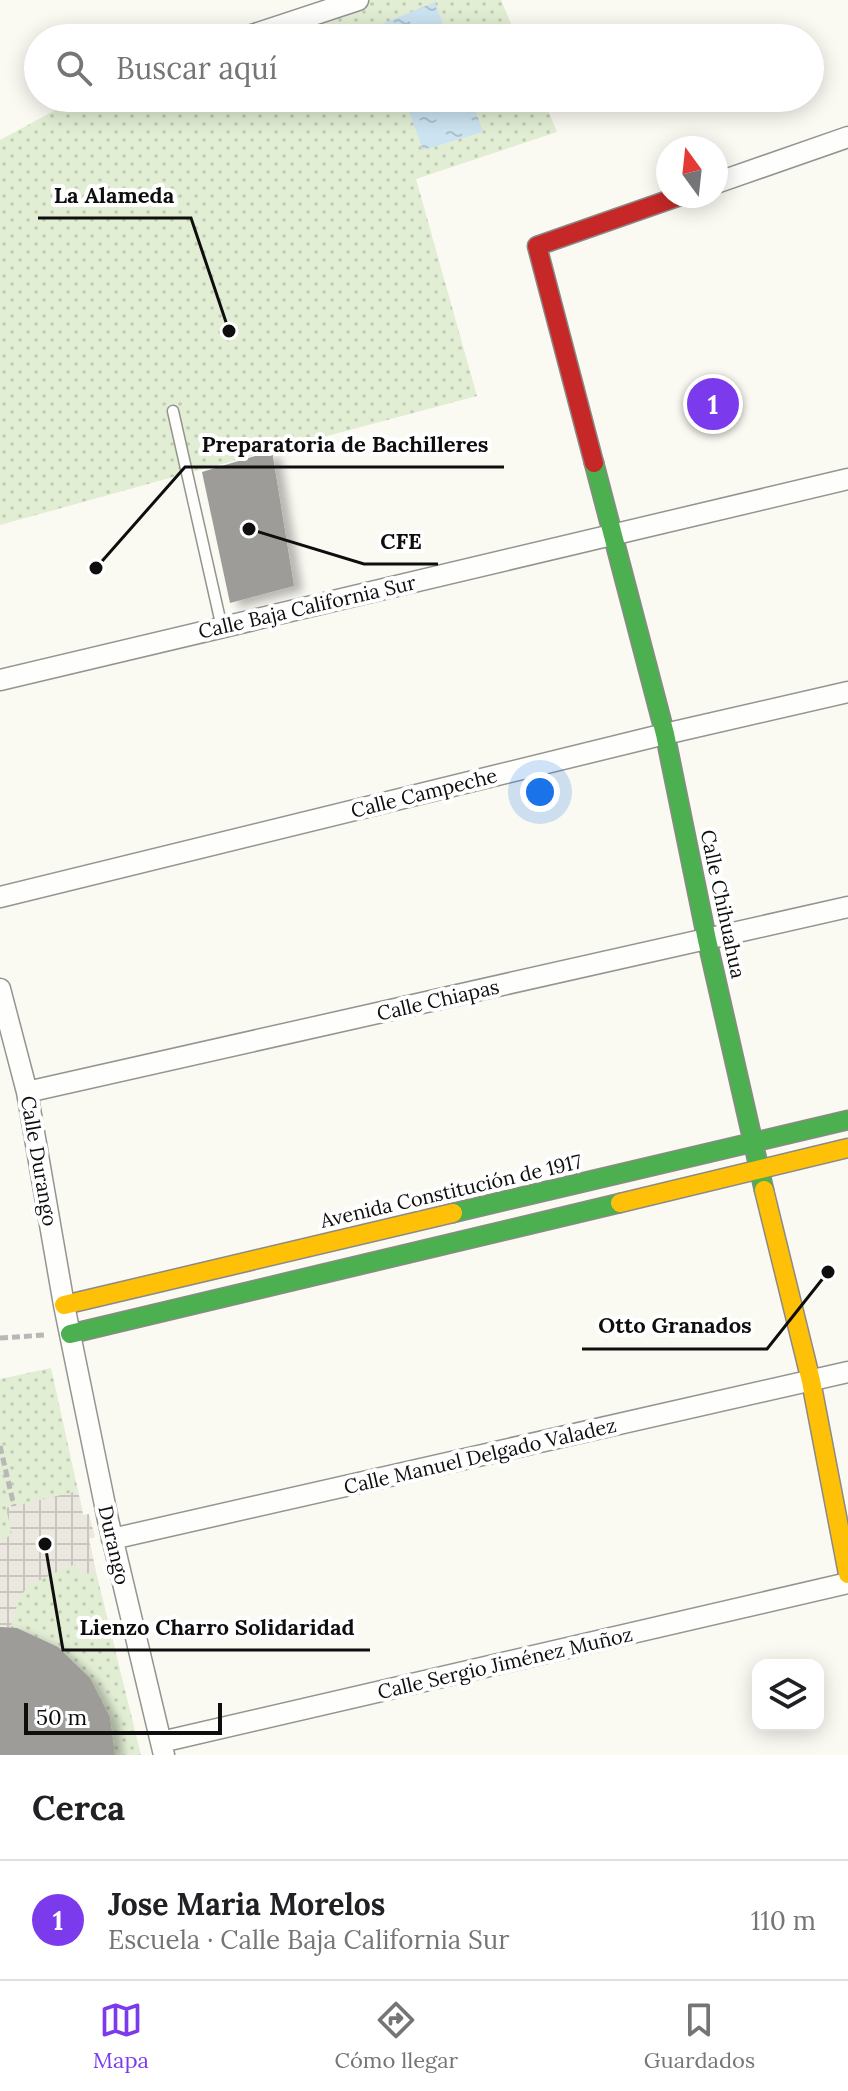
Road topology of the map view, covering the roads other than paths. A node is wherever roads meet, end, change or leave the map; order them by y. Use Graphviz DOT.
graph roads {
  1 [pos="358,0"];
  2 [pos="285,24"];
  3 [pos="848,137"];
  4 [pos="728,179"];
  5 [pos="656,204"];
  6 [pos="173,411"];
  7 [pos="848,479"];
  8 [pos="612,535"];
  9 [pos="222,628"];
  10 [pos="0,680"];
  11 [pos="848,692"];
  12 [pos="665,734"];
  13 [pos="0,897"];
  14 [pos="848,907"];
  15 [pos="707,940"];
  16 [pos="0,989"];
  17 [pos="27,1092"];
  18 [pos="848,1120"];
  19 [pos="753,1142"];
  20 [pos="848,1148"];
  21 [pos="759,1168"];
  22 [pos="64,1305"];
  23 [pos="70,1334"];
  24 [pos="848,1372"];
  25 [pos="811,1381"];
  26 [pos="112,1539"];
  27 [pos="848,1574"];
  28 [pos="848,1583"];
  29 [pos="163,1749"];
  1 -- 2 [label="street"];
  3 -- 4 [label="street"];
  5 -- 8 [label="street, Calle Chihuahua"];
  6 -- 9 [label="lane"];
  7 -- 8 [label="street, Calle Baja California Sur"];
  8 -- 9 [label="street, Calle Baja California Sur"];
  8 -- 12 [label="street, Calle Chihuahua"];
  9 -- 10 [label="street, Calle Baja California Sur"];
  11 -- 12 [label="street, Calle Campeche"];
  12 -- 13 [label="street, Calle Campeche"];
  12 -- 15 [label="street, Calle Chihuahua"];
  14 -- 15 [label="street, Calle Chiapas"];
  15 -- 17 [label="street, Calle Chiapas"];
  15 -- 19 [label="street, Calle Chihuahua"];
  16 -- 17 [label="street, Calle Durango"];
  17 -- 22 [label="street, Calle Durango"];
  18 -- 19 [label="street, Avenida Constitución de 1917"];
  19 -- 21 [label="street, Calle Chihuahua"];
  19 -- 22 [label="street, Avenida Constitución de 1917"];
  20 -- 21 [label="street"];
  21 -- 23 [label="street"];
  21 -- 25 [label="street, Calle Chihuahua"];
  22 -- 23 [label="street, Calle Durango"];
  23 -- 26 [label="street, Durango"];
  24 -- 25 [label="street, Calle Manuel Delgado Valadez"];
  25 -- 26 [label="street, Calle Manuel Delgado Valadez"];
  25 -- 27 [label="street, Calle Chihuahua"];
  26 -- 29 [label="street, Durango"];
  28 -- 29 [label="street, Calle Sergio Jiménez Muñoz"];
}
